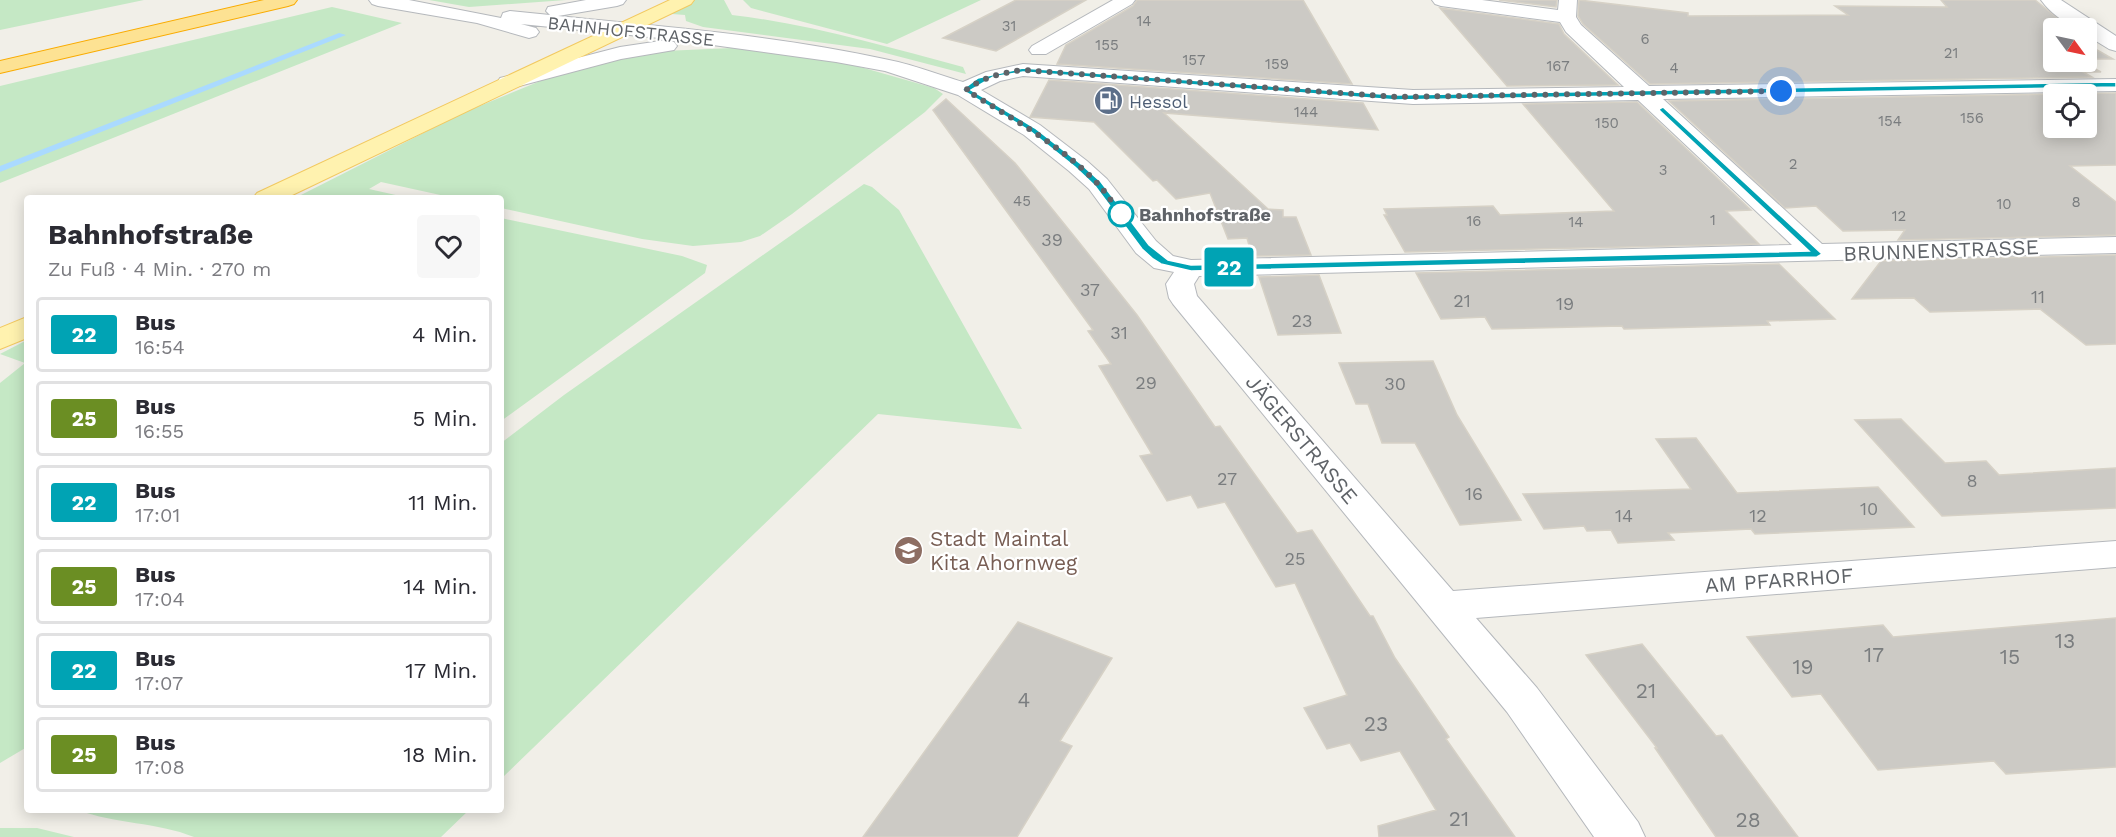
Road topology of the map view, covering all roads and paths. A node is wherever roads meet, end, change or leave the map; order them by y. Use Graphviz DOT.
graph roads {
  1 [pos="288,0"];
  2 [pos="378,0"];
  3 [pos="617,0"];
  4 [pos="651,0"];
  5 [pos="685,0"];
  6 [pos="1126,0"];
  7 [pos="1441,0"];
  8 [pos="2050,0"];
  9 [pos="1567,8"];
  10 [pos="510,17"];
  11 [pos="479,18"];
  12 [pos="625,29"];
  13 [pos="596,34"];
  14 [pos="568,38"];
  15 [pos="752,45"];
  16 [pos="2116,45"];
  17 [pos="667,46"];
  18 [pos="1039,50"];
  19 [pos="0,67"];
  20 [pos="502,85"];
  21 [pos="2116,85"];
  22 [pos="966,90"];
  23 [pos="1646,93"];
  24 [pos="298,182"];
  25 [pos="272,195"];
  26 [pos="2116,245"];
  27 [pos="1817,254"];
  28 [pos="1191,268"];
  29 [pos="24,328"];
  30 [pos="0,340"];
  31 [pos="2116,555"];
  32 [pos="1442,606"];
  33 [pos="1622,837"];
  1 -- 19 [label="highway"];
  2 -- 11 [label="street, BAHNHOFSTRASSE"];
  3 -- 10 [label="street, BAHNHOFSTRASSE"];
  4 -- 13 [label="main road"];
  5 -- 12 [label="main road"];
  6 -- 18 [label="street"];
  7 -- 9 [label="street"];
  8 -- 16 [label="street"];
  9 -- 23 [label="street"];
  10 -- 11 [label="street, BAHNHOFSTRASSE"];
  10 -- 13 [label="street, BAHNHOFSTRASSE"];
  11 -- 14 [label="street, BAHNHOFSTRASSE"];
  12 -- 13 [label="main road"];
  12 -- 15 [label="street, BAHNHOFSTRASSE"];
  13 -- 14 [label="street, BAHNHOFSTRASSE"];
  13 -- 17 [label="street, BAHNHOFSTRASSE"];
  13 -- 20 [label="main road"];
  14 -- 24 [label="main road"];
  15 -- 17 [label="street, BAHNHOFSTRASSE"];
  15 -- 22 [label="street, BAHNHOFSTRASSE"];
  17 -- 20 [label="street, BAHNHOFSTRASSE"];
  20 -- 24 [label="main road"];
  21 -- 23 [label="street"];
  22 -- 23 [label="street"];
  22 -- 28 [label="street"];
  23 -- 27 [label="street"];
  24 -- 25 [label="main road"];
  26 -- 27 [label="street, BRUNNENSTRASSE"];
  27 -- 28 [label="street, BRUNNENSTRASSE"];
  28 -- 32 [label="street, JÄGERSTRASSE"];
  29 -- 30 [label="main road"];
  31 -- 32 [label="street, AM PFARRHOF"];
  32 -- 33 [label="street, JÄGERSTRASSE"];
}
